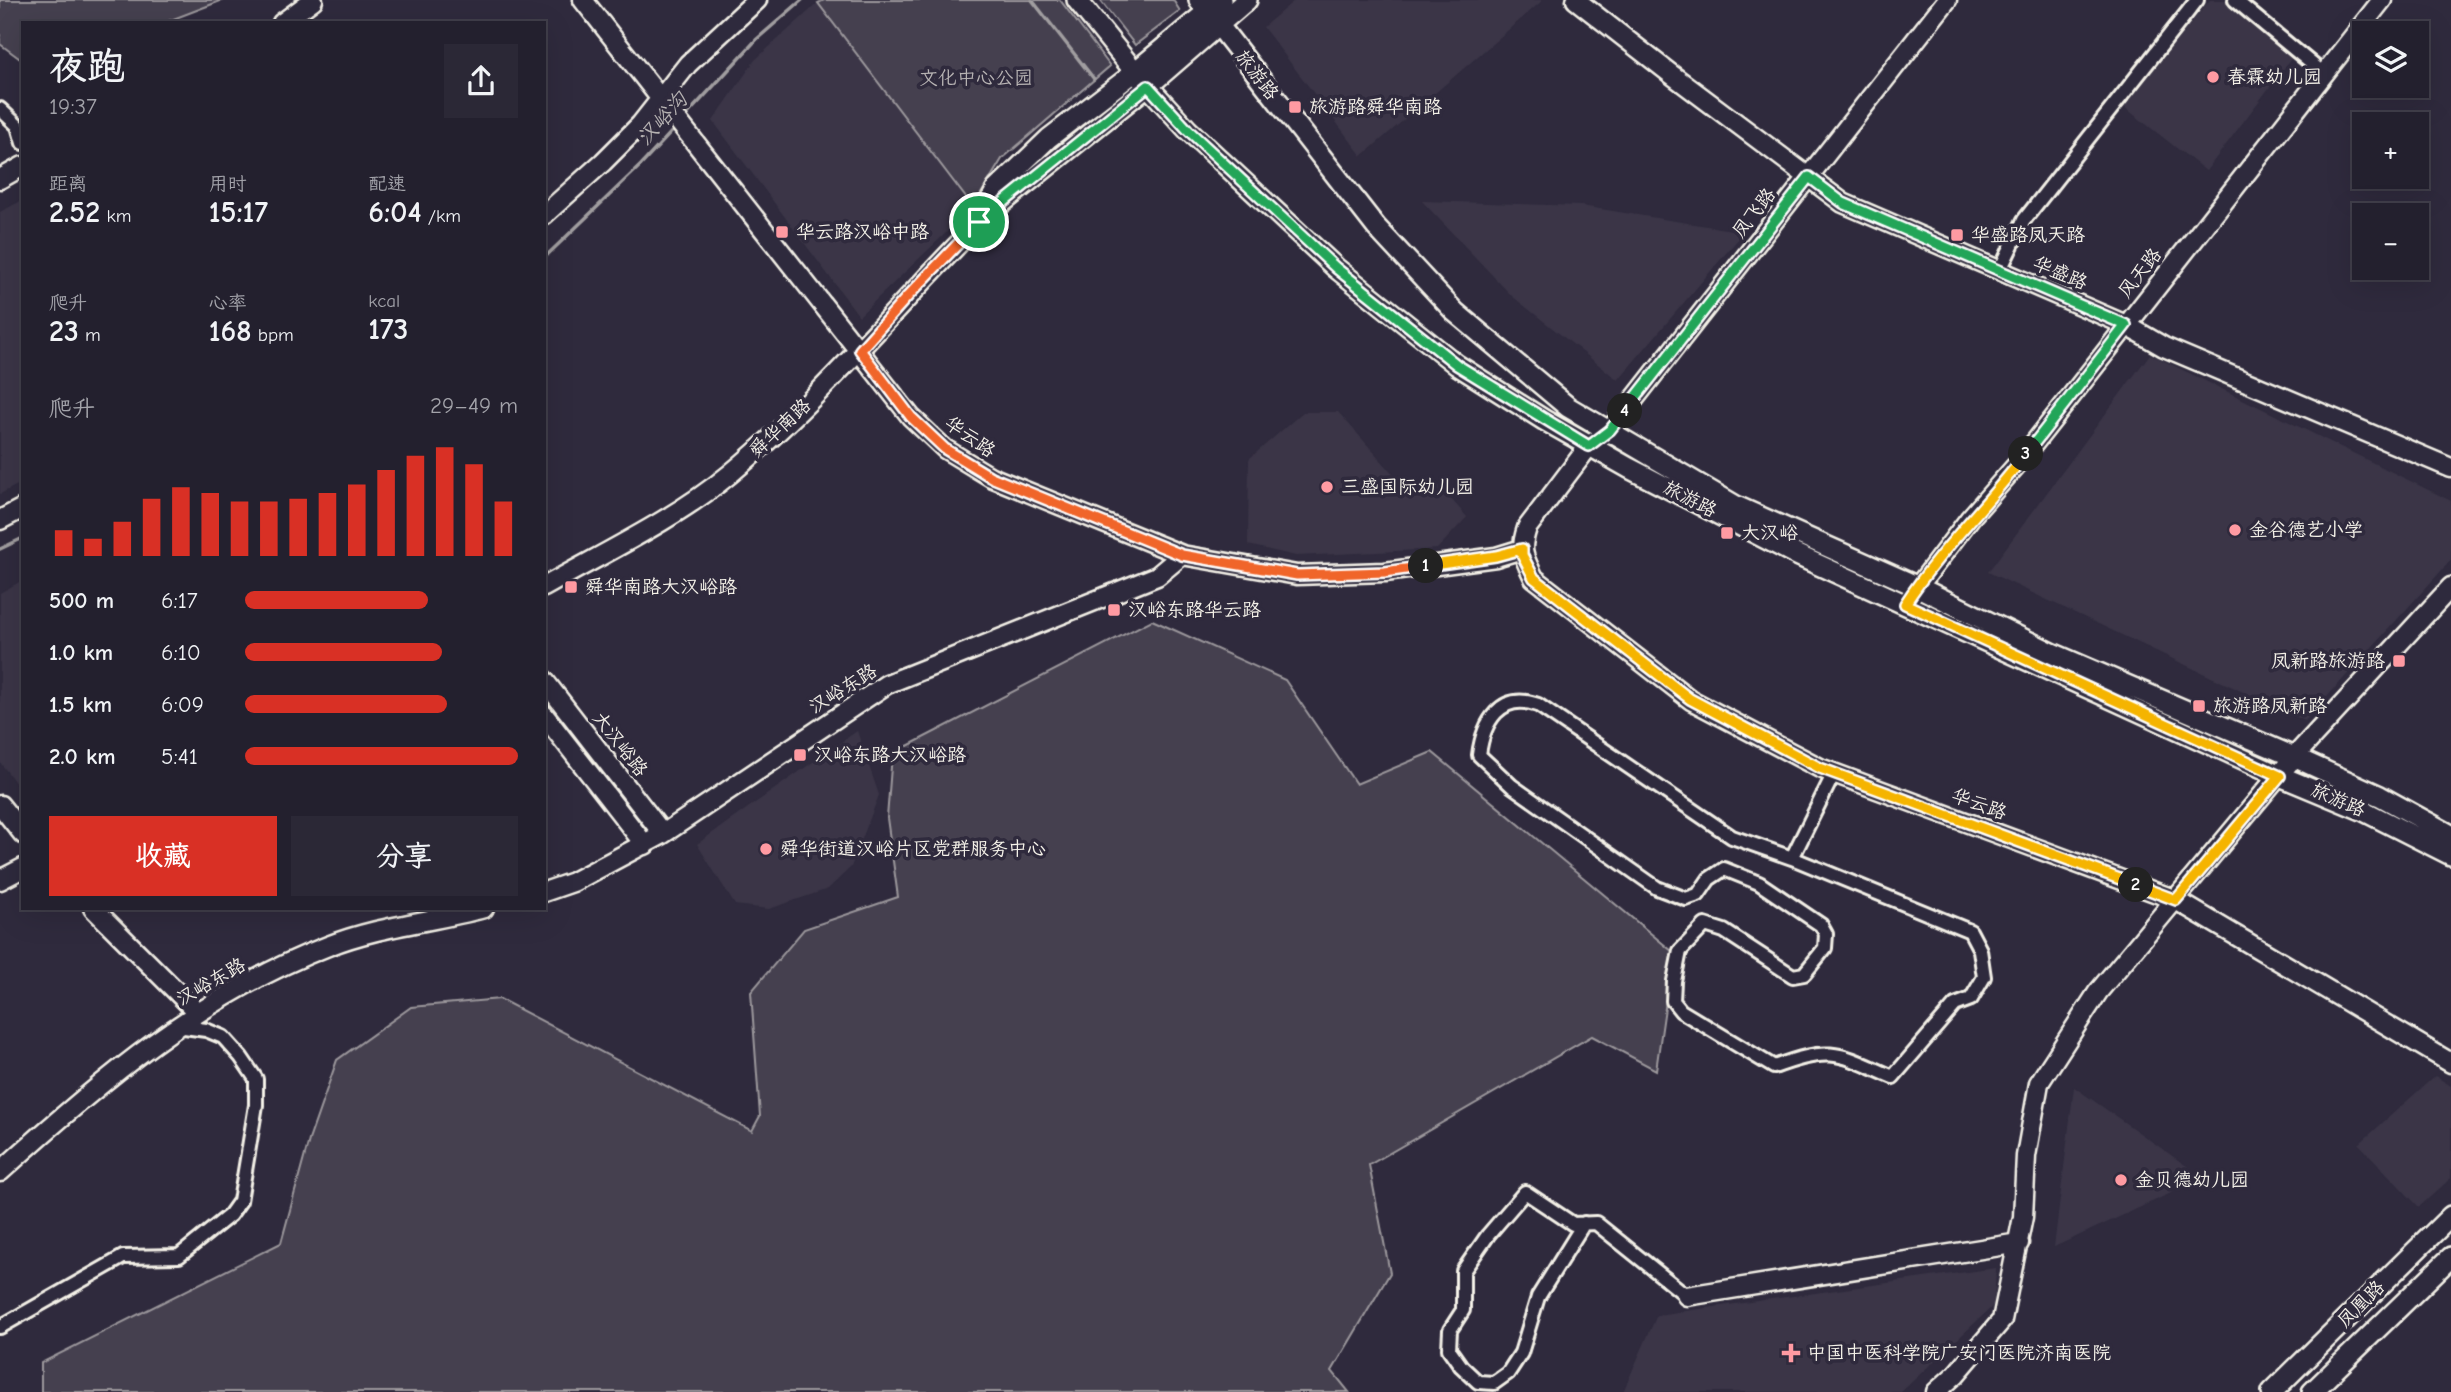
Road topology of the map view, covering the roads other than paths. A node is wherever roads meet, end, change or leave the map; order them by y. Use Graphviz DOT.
graph roads {
  1 [pos="313,0"];
  2 [pos="583,0"];
  3 [pos="757,0"];
  4 [pos="1077,0"];
  5 [pos="1247,0"];
  6 [pos="1576,0"];
  7 [pos="1947,0"];
  8 [pos="2197,0"];
  9 [pos="2235,0"];
  10 [pos="2382,0"];
  11 [pos="1211,9"];
  12 [pos="285,21"];
  13 [pos="2324,74"];
  14 [pos="1141,79"];
  15 [pos="660,99"];
  16 [pos="0,108"];
  17 [pos="21,136"];
  18 [pos="21,167"];
  19 [pos="1809,177"];
  20 [pos="0,179"];
  21 [pos="546,213"];
  22 [pos="2000,270"];
  23 [pos="2126,325"];
  24 [pos="860,350"];
  25 [pos="1610,430"];
  26 [pos="1589,446"];
  27 [pos="2451,468"];
  28 [pos="21,509"];
  29 [pos="0,520"];
  30 [pos="1522,549"];
  31 [pos="1182,555"];
  32 [pos="546,586"];
  33 [pos="1916,586"];
  34 [pos="2451,587"];
  35 [pos="1905,604"];
  36 [pos="546,683"];
  37 [pos="546,718"];
  38 [pos="2294,757"];
  39 [pos="1834,773"];
  40 [pos="2280,776"];
  41 [pos="0,805"];
  42 [pos="21,831"];
  43 [pos="663,834"];
  44 [pos="2451,835"];
  45 [pos="645,845"];
  46 [pos="2451,855"];
  47 [pos="1792,858"];
  48 [pos="21,869"];
  49 [pos="0,880"];
  50 [pos="546,891"];
  51 [pos="2176,900"];
  52 [pos="95,910"];
  53 [pos="475,910"];
  54 [pos="198,1013"];
  55 [pos="177,1026"];
  56 [pos="2451,1063"];
  57 [pos="0,1172"];
  58 [pos="2451,1216"];
  59 [pos="1584,1223"];
  60 [pos="2019,1243"];
  61 [pos="2451,1257"];
  62 [pos="1687,1296"];
  63 [pos="0,1327"];
  64 [pos="1941,1390"];
  65 [pos="2272,1392"];
  66 [pos="2312,1392"];
  1 -- 12 [label="street"];
  2 -- 15 [label="street, 华云路"];
  3 -- 15 [label="street"];
  4 -- 14 [label="main road, 旅游路"];
  5 -- 11 [label="main road, 舜华南路"];
  6 -- 19 [label="street, 华盛路"];
  7 -- 19 [label="street, 凤飞路"];
  8 -- 22 [label="street"];
  9 -- 13 [label="street"];
  10 -- 13 [label="street, 风天路"];
  11 -- 14 [label="main road, 舜华南路"];
  11 -- 25 [label="main road, 旅游路"];
  13 -- 23 [label="street, 风天路"];
  14 -- 24 [label="street, 舜华南路"];
  14 -- 26 [label="main road, 旅游路"];
  15 -- 21 [label="street"];
  15 -- 24 [label="street, 华云路"];
  16 -- 17 [label="street"];
  18 -- 20 [label="street"];
  19 -- 22 [label="street, 华盛路"];
  19 -- 25 [label="street, 凤飞路"];
  22 -- 23 [label="street, 华盛路"];
  23 -- 27 [label="street, 华盛路"];
  23 -- 33 [label="street, 风天路"];
  24 -- 31 [label="street, 华云路"];
  24 -- 32 [label="street, 舜华南路"];
  25 -- 26 [label="street, 凤飞路"];
  25 -- 33 [label="main road, 旅游路"];
  26 -- 30 [label="street"];
  26 -- 35 [label="main road, 旅游路"];
  28 -- 29 [label="street"];
  30 -- 31 [label="street, 华云路"];
  30 -- 39 [label="street, 华云路"];
  31 -- 43 [label="street, 汉峪东路"];
  33 -- 35 [label="street, 风天路"];
  33 -- 38 [label="main road, 旅游路"];
  34 -- 38 [label="street"];
  35 -- 40 [label="main road, 旅游路"];
  36 -- 43 [label="street, 大汉峪路"];
  37 -- 45 [label="street"];
  38 -- 40 [label="street"];
  38 -- 44 [label="main road, 旅游路"];
  39 -- 47 [label="street"];
  39 -- 51 [label="street, 华云路"];
  40 -- 46 [label="main road, 旅游路"];
  40 -- 51 [label="street"];
  41 -- 42 [label="street"];
  43 -- 45 [label="street, 汉峪东路"];
  45 -- 50 [label="street, 汉峪东路"];
  47 -- 47 [label="street"];
  48 -- 49 [label="street"];
  51 -- 56 [label="street, 华云路"];
  51 -- 60 [label="street"];
  52 -- 54 [label="street"];
  53 -- 54 [label="street, 汉峪东路"];
  54 -- 55 [label="street, 汉峪东路"];
  55 -- 57 [label="street, 汉峪东路"];
  55 -- 63 [label="street"];
  58 -- 65 [label="main road, 凤凰路"];
  59 -- 59 [label="street"];
  59 -- 62 [label="street"];
  60 -- 62 [label="street"];
  60 -- 64 [label="street"];
  61 -- 66 [label="main road, 凤凰路"];
}
